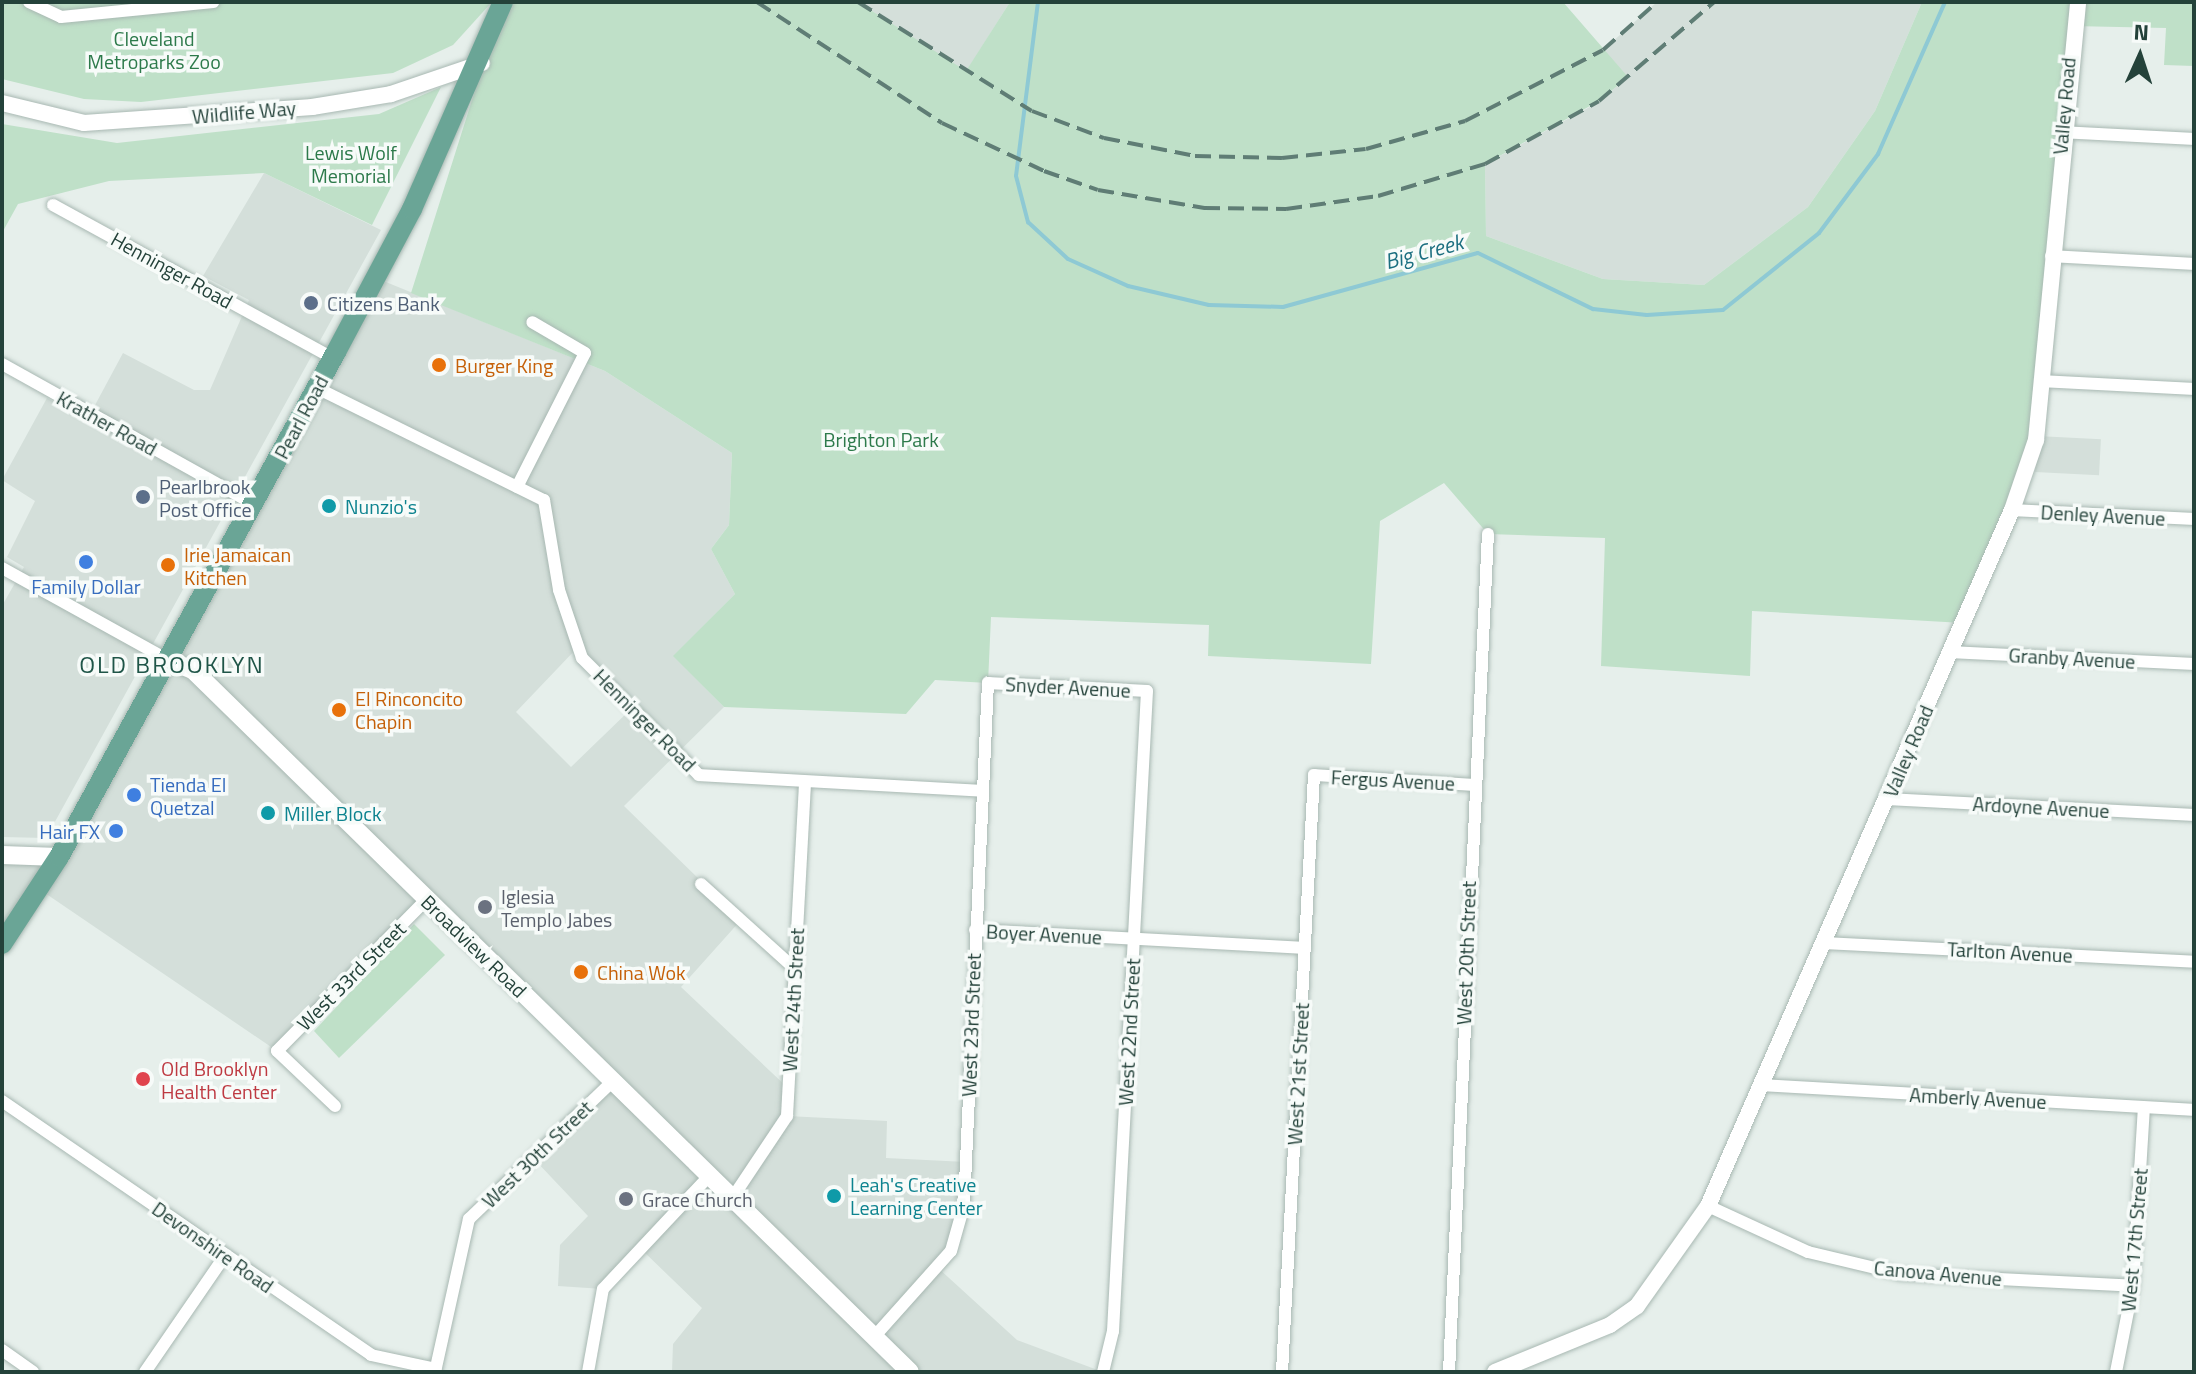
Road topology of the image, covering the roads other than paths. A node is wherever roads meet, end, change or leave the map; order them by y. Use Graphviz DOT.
graph roads {
  1 [pos="29,2"];
  2 [pos="213,2"];
  3 [pos="503,2"];
  4 [pos="2078,2"];
  5 [pos="482,63"];
  6 [pos="2,103"];
  7 [pos="2061,132"];
  8 [pos="2194,139"];
  9 [pos="53,205"];
  10 [pos="2051,256"];
  11 [pos="2194,264"];
  12 [pos="532,322"];
  13 [pos="333,358"];
  14 [pos="2,364"];
  15 [pos="2041,381"];
  16 [pos="317,388"];
  17 [pos="2194,389"];
  18 [pos="517,487"];
  19 [pos="254,504"];
  20 [pos="2012,510"];
  21 [pos="2194,519"];
  22 [pos="1488,534"];
  23 [pos="2,568"];
  24 [pos="1950,652"];
  25 [pos="168,660"];
  26 [pos="2194,664"];
  27 [pos="988,683"];
  28 [pos="1147,691"];
  29 [pos="1314,775"];
  30 [pos="805,782"];
  31 [pos="1473,785"];
  32 [pos="982,791"];
  33 [pos="1888,799"];
  34 [pos="2194,815"];
  35 [pos="2,855"];
  36 [pos="59,857"];
  37 [pos="701,884"];
  38 [pos="425,901"];
  39 [pos="975,930"];
  40 [pos="1134,939"];
  41 [pos="1825,943"];
  42 [pos="2,944"];
  43 [pos="1305,948"];
  44 [pos="2194,962"];
  45 [pos="795,969"];
  46 [pos="614,1080"];
  47 [pos="1762,1085"];
  48 [pos="2,1101"];
  49 [pos="335,1106"];
  50 [pos="2144,1108"];
  51 [pos="2194,1110"];
  52 [pos="708,1177"];
  53 [pos="731,1200"];
  54 [pos="1708,1206"];
  55 [pos="224,1257"];
  56 [pos="2133,1286"];
  57 [pos="874,1337"];
  58 [pos="2,1350"];
  59 [pos="435,1371"];
  60 [pos="33,1372"];
  61 [pos="145,1372"];
  62 [pos="588,1372"];
  63 [pos="910,1372"];
  64 [pos="1103,1372"];
  65 [pos="1282,1372"];
  66 [pos="1449,1372"];
  67 [pos="1495,1372"];
  68 [pos="2116,1372"];
  1 -- 2 [label="street"];
  3 -- 5 [label="main road, Pearl Road"];
  4 -- 7 [label="street, Valley Road"];
  5 -- 6 [label="street, Wildlife Way"];
  5 -- 13 [label="main road, Pearl Road"];
  7 -- 8 [label="street"];
  7 -- 10 [label="street, Valley Road"];
  9 -- 13 [label="street, Henninger Road"];
  10 -- 11 [label="street"];
  10 -- 15 [label="street, Valley Road"];
  12 -- 18 [label="street"];
  13 -- 16 [label="main road, Pearl Road"];
  14 -- 19 [label="street, Krather Road"];
  15 -- 17 [label="street"];
  15 -- 20 [label="street, Valley Road"];
  16 -- 18 [label="street, Henninger Road"];
  16 -- 19 [label="main road, Pearl Road"];
  18 -- 30 [label="street, Henninger Road"];
  19 -- 25 [label="main road, Pearl Road"];
  20 -- 21 [label="street, Denley Avenue"];
  20 -- 24 [label="street, Valley Road"];
  22 -- 31 [label="street, West 20th Street"];
  23 -- 25 [label="street, Broadview Road"];
  24 -- 26 [label="street, Granby Avenue"];
  24 -- 33 [label="street, Valley Road"];
  25 -- 36 [label="main road, Pearl Road"];
  25 -- 38 [label="main road, Broadview Road"];
  27 -- 28 [label="street, Snyder Avenue"];
  27 -- 32 [label="street, West 23rd Street"];
  28 -- 40 [label="street, West 22nd Street"];
  29 -- 31 [label="street, Fergus Avenue"];
  29 -- 43 [label="street, West 21st Street"];
  30 -- 32 [label="street, Henninger Road"];
  30 -- 45 [label="street, West 24th Street"];
  31 -- 66 [label="street, West 20th Street"];
  32 -- 39 [label="street, West 23rd Street"];
  33 -- 34 [label="street, Ardoyne Avenue"];
  33 -- 41 [label="street, Valley Road"];
  35 -- 36 [label="main road"];
  36 -- 42 [label="main road, Pearl Road"];
  37 -- 45 [label="street"];
  38 -- 46 [label="main road, Broadview Road"];
  38 -- 49 [label="street, West 33rd Street"];
  39 -- 40 [label="street, Boyer Avenue"];
  39 -- 57 [label="street, West 23rd Street"];
  40 -- 43 [label="street, Boyer Avenue"];
  40 -- 64 [label="street, West 22nd Street"];
  41 -- 44 [label="street, Tarlton Avenue"];
  41 -- 47 [label="street, Valley Road"];
  43 -- 65 [label="street, West 21st Street"];
  45 -- 53 [label="street, West 24th Street"];
  46 -- 52 [label="main road, Broadview Road"];
  46 -- 59 [label="street, West 30th Street"];
  47 -- 50 [label="street, Amberly Avenue"];
  47 -- 54 [label="street, Valley Road"];
  48 -- 55 [label="street, Devonshire Road"];
  50 -- 51 [label="street, Amberly Avenue"];
  50 -- 56 [label="street, West 17th Street"];
  52 -- 53 [label="main road, Broadview Road"];
  52 -- 62 [label="street"];
  53 -- 57 [label="main road, Broadview Road"];
  54 -- 56 [label="street, Canova Avenue"];
  54 -- 67 [label="street, Valley Road"];
  55 -- 59 [label="street, Devonshire Road"];
  55 -- 61 [label="street"];
  56 -- 68 [label="street, West 17th Street"];
  57 -- 63 [label="main road, Broadview Road"];
  58 -- 60 [label="street"];
}
